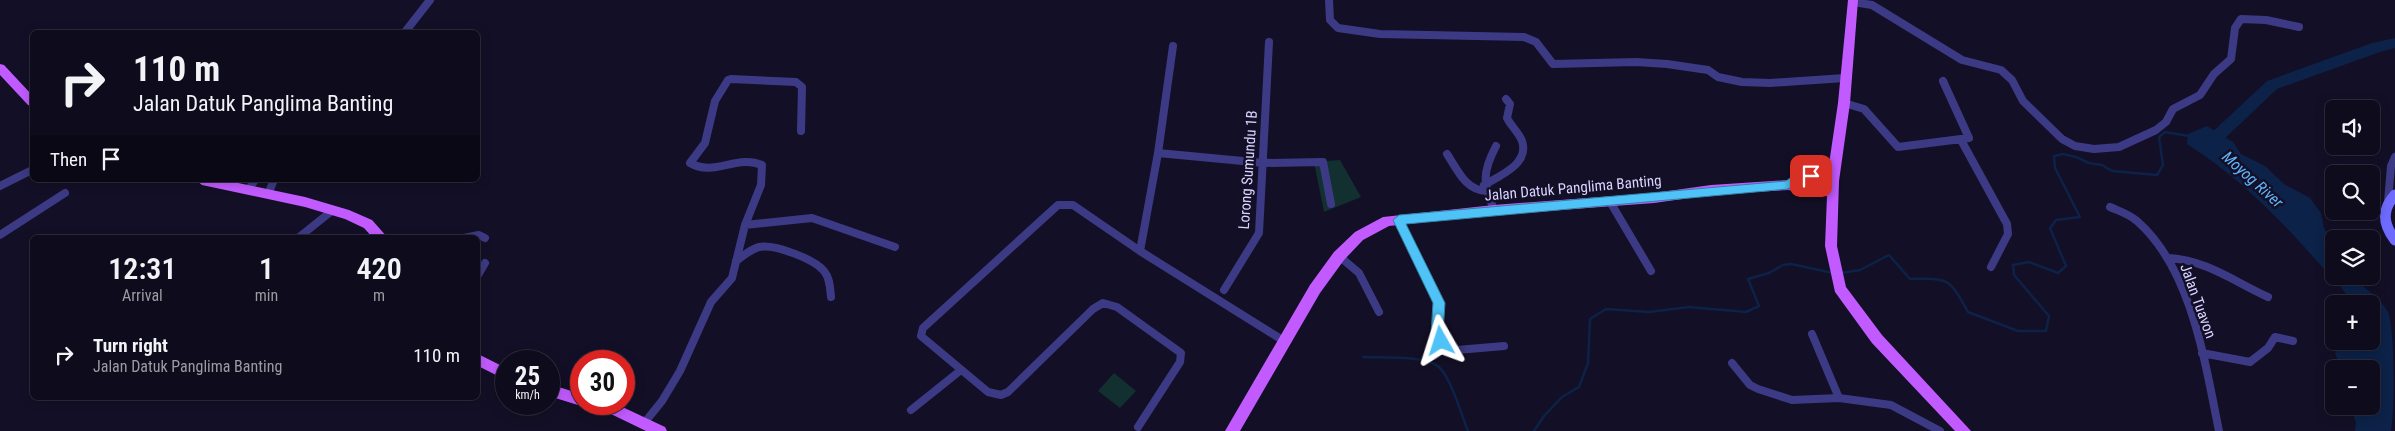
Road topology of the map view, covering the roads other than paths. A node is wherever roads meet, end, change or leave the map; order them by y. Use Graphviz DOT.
graph roads {
  1 [pos="430,0"];
  2 [pos="1329,0"];
  3 [pos="1853,1"];
  4 [pos="2299,27"];
  5 [pos="407,30"];
  6 [pos="1269,42"];
  7 [pos="1172,46"];
  8 [pos="0,68"];
  9 [pos="1846,78"];
  10 [pos="1943,81"];
  11 [pos="1506,99"];
  12 [pos="30,100"];
  13 [pos="1844,103"];
  14 [pos="801,130"];
  15 [pos="1961,140"];
  16 [pos="1496,146"];
  17 [pos="1838,151"];
  18 [pos="1158,153"];
  19 [pos="1447,154"];
  20 [pos="2395,157"];
  21 [pos="1264,163"];
  22 [pos="30,171"];
  23 [pos="1814,175"];
  24 [pos="222,182"];
  25 [pos="273,182"];
  26 [pos="252,185"];
  27 [pos="1788,185"];
  28 [pos="0,186"];
  29 [pos="1827,187"];
  30 [pos="1485,188"];
  31 [pos="65,193"];
  32 [pos="268,194"];
  33 [pos="2392,198"];
  34 [pos="1609,200"];
  35 [pos="1331,204"];
  36 [pos="2110,207"];
  37 [pos="333,210"];
  38 [pos="1494,210"];
  39 [pos="1399,220"];
  40 [pos="745,225"];
  41 [pos="0,235"];
  42 [pos="302,235"];
  43 [pos="379,235"];
  44 [pos="480,236"];
  45 [pos="485,238"];
  46 [pos="2395,240"];
  47 [pos="894,247"];
  48 [pos="1140,251"];
  49 [pos="1339,256"];
  50 [pos="2169,258"];
  51 [pos="736,261"];
  52 [pos="485,263"];
  53 [pos="1991,267"];
  54 [pos="480,271"];
  55 [pos="1651,271"];
  56 [pos="1224,290"];
  57 [pos="831,297"];
  58 [pos="2268,297"];
  59 [pos="1379,312"];
  60 [pos="1812,334"];
  61 [pos="1284,341"];
  62 [pos="2293,341"];
  63 [pos="1504,346"];
  64 [pos="2202,353"];
  65 [pos="480,361"];
  66 [pos="1732,363"];
  67 [pos="495,368"];
  68 [pos="961,370"];
  69 [pos="1839,398"];
  70 [pos="911,410"];
  71 [pos="625,415"];
  72 [pos="646,427"];
  73 [pos="1138,427"];
  74 [pos="660,431"];
  75 [pos="1232,431"];
  76 [pos="1940,431"];
  77 [pos="1964,431"];
  78 [pos="2219,431"];
  1 -- 5 [label="street"];
  2 -- 9 [label="street"];
  3 -- 4 [label="street"];
  3 -- 9 [label="main road"];
  6 -- 21 [label="street, Lorong Sumundu 1B"];
  7 -- 18 [label="street"];
  8 -- 12 [label="main road"];
  9 -- 13 [label="main road"];
  10 -- 15 [label="street"];
  11 -- 30 [label="street"];
  13 -- 15 [label="street"];
  13 -- 17 [label="main road"];
  14 -- 40 [label="street"];
  15 -- 53 [label="street"];
  16 -- 30 [label="street"];
  17 -- 23 [label="main road"];
  17 -- 29 [label="main road"];
  18 -- 21 [label="street"];
  18 -- 48 [label="street"];
  19 -- 30 [label="street"];
  20 -- 33 [label="street"];
  21 -- 35 [label="street"];
  21 -- 56 [label="street, Lorong Sumundu 1B"];
  22 -- 28 [label="street"];
  23 -- 27 [label="main road, Jalan Datuk Panglima Banting"];
  23 -- 29 [label="main road"];
  23 -- 29 [label="main road"];
  24 -- 26 [label="main road"];
  25 -- 32 [label="street"];
  26 -- 32 [label="main road"];
  27 -- 29 [label="main road, Jalan Datuk Panglima Banting"];
  27 -- 34 [label="main road, Jalan Datuk Panglima Banting"];
  29 -- 77 [label="main road"];
  30 -- 38 [label="street"];
  31 -- 41 [label="street"];
  32 -- 37 [label="main road"];
  33 -- 46 [label="street"];
  34 -- 38 [label="main road, Jalan Datuk Panglima Banting"];
  34 -- 55 [label="street"];
  36 -- 50 [label="street, Jalan Tuavon"];
  37 -- 42 [label="street"];
  37 -- 43 [label="main road"];
  38 -- 39 [label="main road, Jalan Datuk Panglima Banting"];
  39 -- 49 [label="main road, Jalan Datuk Panglima Banting"];
  39 -- 63 [label="street"];
  40 -- 47 [label="street"];
  40 -- 51 [label="street"];
  44 -- 45 [label="street"];
  48 -- 61 [label="street"];
  48 -- 68 [label="street"];
  49 -- 59 [label="street"];
  49 -- 61 [label="main road, Jalan Datuk Panglima Banting"];
  50 -- 58 [label="street"];
  50 -- 64 [label="street, Jalan Tuavon"];
  51 -- 57 [label="street"];
  51 -- 72 [label="street"];
  52 -- 54 [label="street"];
  60 -- 69 [label="street"];
  61 -- 75 [label="main road, Jalan Datuk Panglima Banting"];
  62 -- 64 [label="street"];
  64 -- 78 [label="street, Jalan Tuavon"];
  65 -- 67 [label="main road"];
  66 -- 69 [label="street"];
  68 -- 70 [label="street"];
  68 -- 73 [label="street"];
  69 -- 76 [label="street"];
  71 -- 72 [label="main road"];
  72 -- 74 [label="main road"];
}
